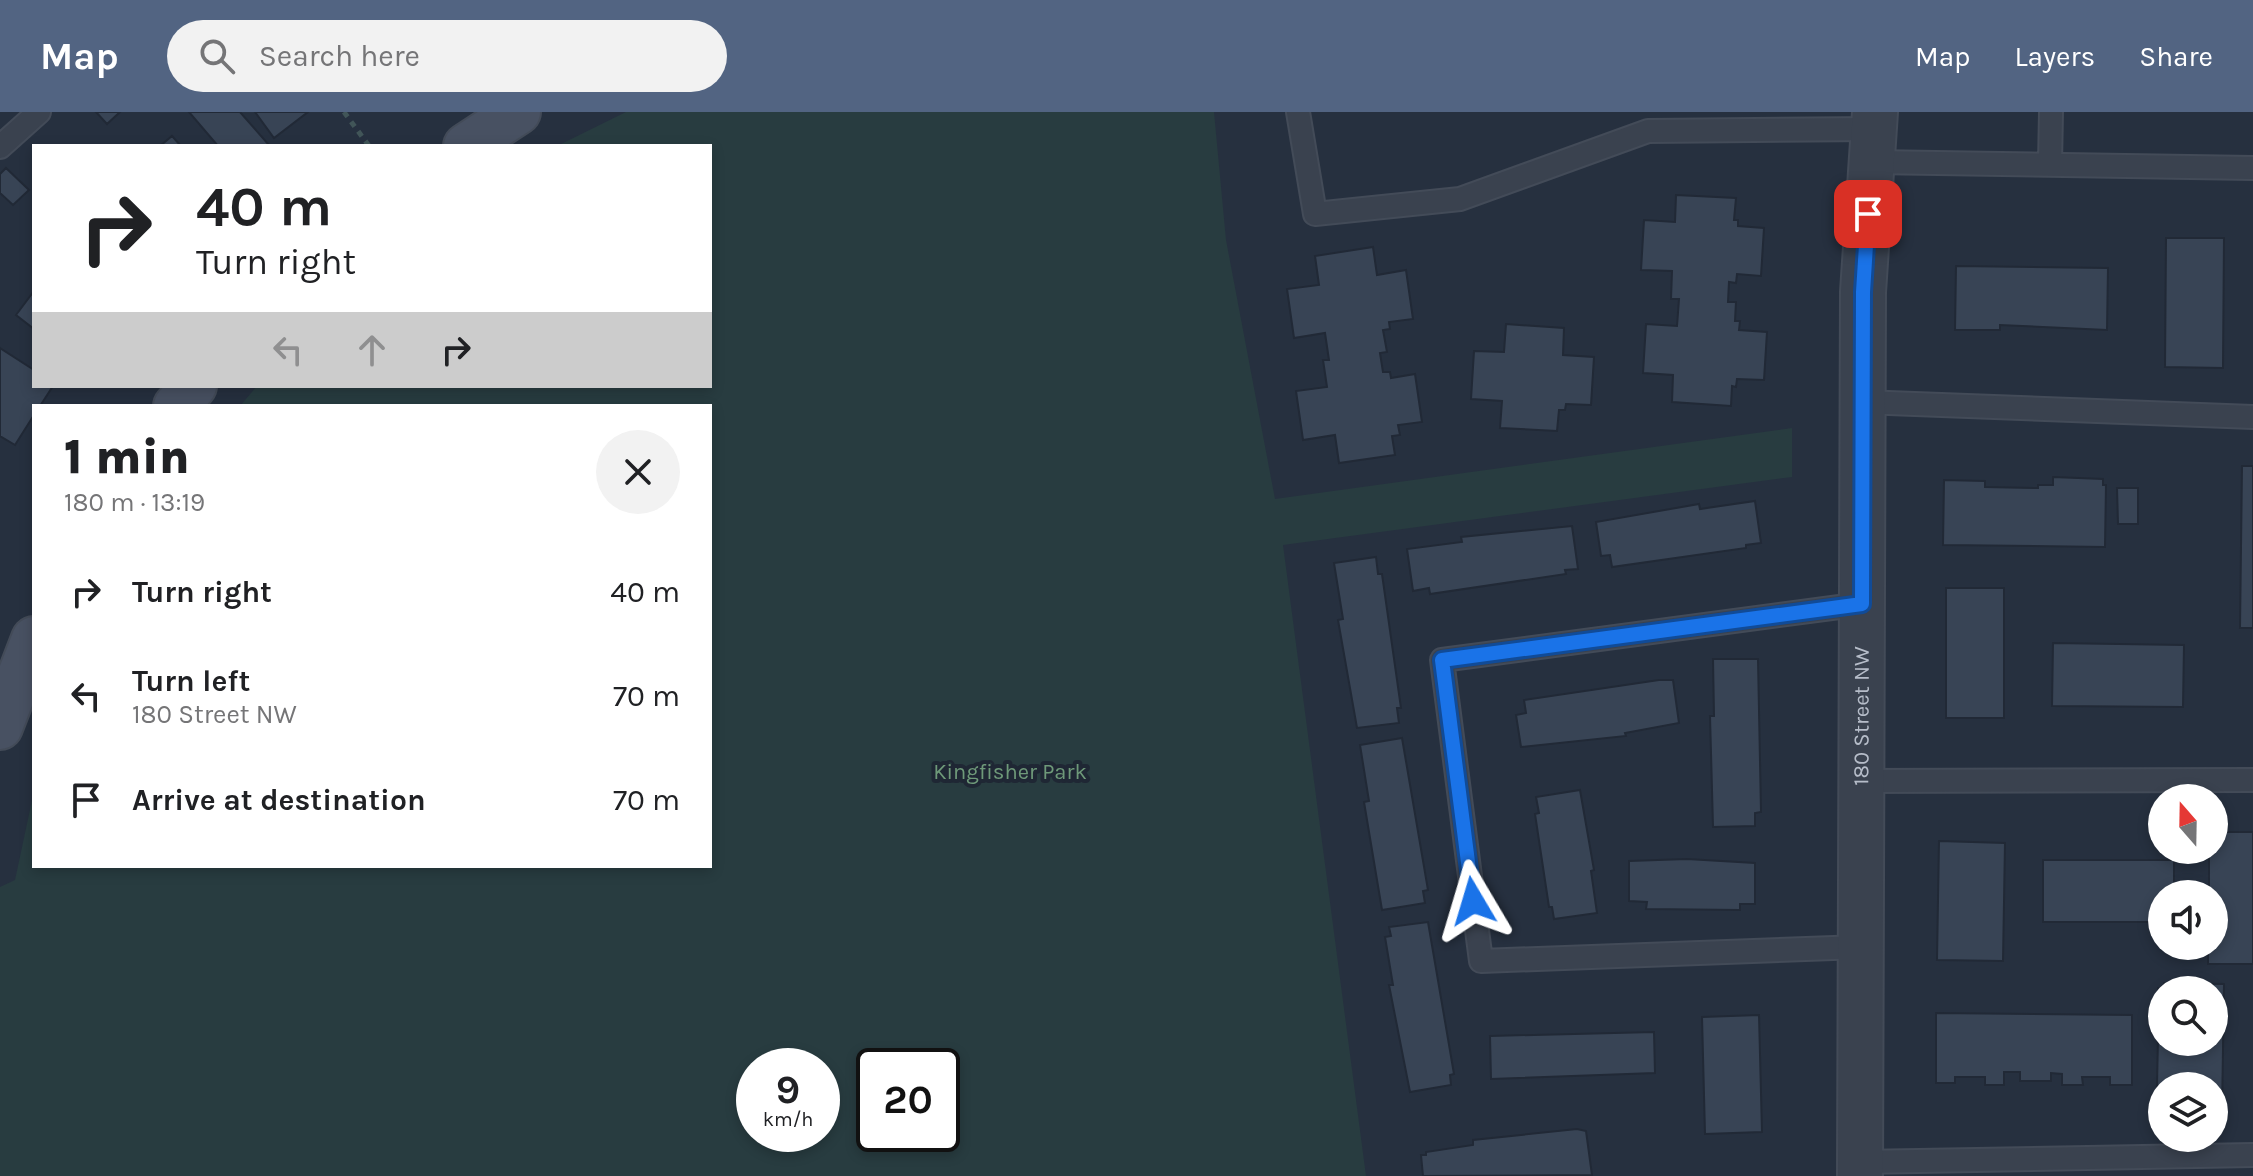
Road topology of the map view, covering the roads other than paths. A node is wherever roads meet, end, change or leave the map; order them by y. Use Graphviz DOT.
graph roads {
  1 [pos="39,112"];
  2 [pos="518,112"];
  3 [pos="1298,112"];
  4 [pos="2051,112"];
  5 [pos="1874,134"];
  6 [pos="1,141"];
  7 [pos="469,144"];
  8 [pos="2050,164"];
  9 [pos="2253,168"];
  10 [pos="192,388"];
  11 [pos="1862,402"];
  12 [pos="178,404"];
  13 [pos="2253,417"];
  14 [pos="1862,604"];
  15 [pos="32,644"];
  16 [pos="0,727"];
  17 [pos="2253,780"];
  18 [pos="1861,781"];
  19 [pos="1861,947"];
  20 [pos="2253,1155"];
  21 [pos="1860,1169"];
  1 -- 6 [label="lane"];
  2 -- 7 [label="street"];
  3 -- 5 [label="lane"];
  4 -- 8 [label="lane"];
  5 -- 8 [label="lane"];
  5 -- 11 [label="street, 180 Street NW"];
  8 -- 9 [label="lane"];
  10 -- 12 [label="street"];
  11 -- 13 [label="lane"];
  11 -- 14 [label="street, 180 Street NW"];
  14 -- 18 [label="street, 180 Street NW"];
  14 -- 19 [label="lane"];
  15 -- 16 [label="street"];
  17 -- 18 [label="lane"];
  18 -- 19 [label="street, 180 Street NW"];
  19 -- 21 [label="street, 180 Street NW"];
  20 -- 21 [label="lane"];
}
